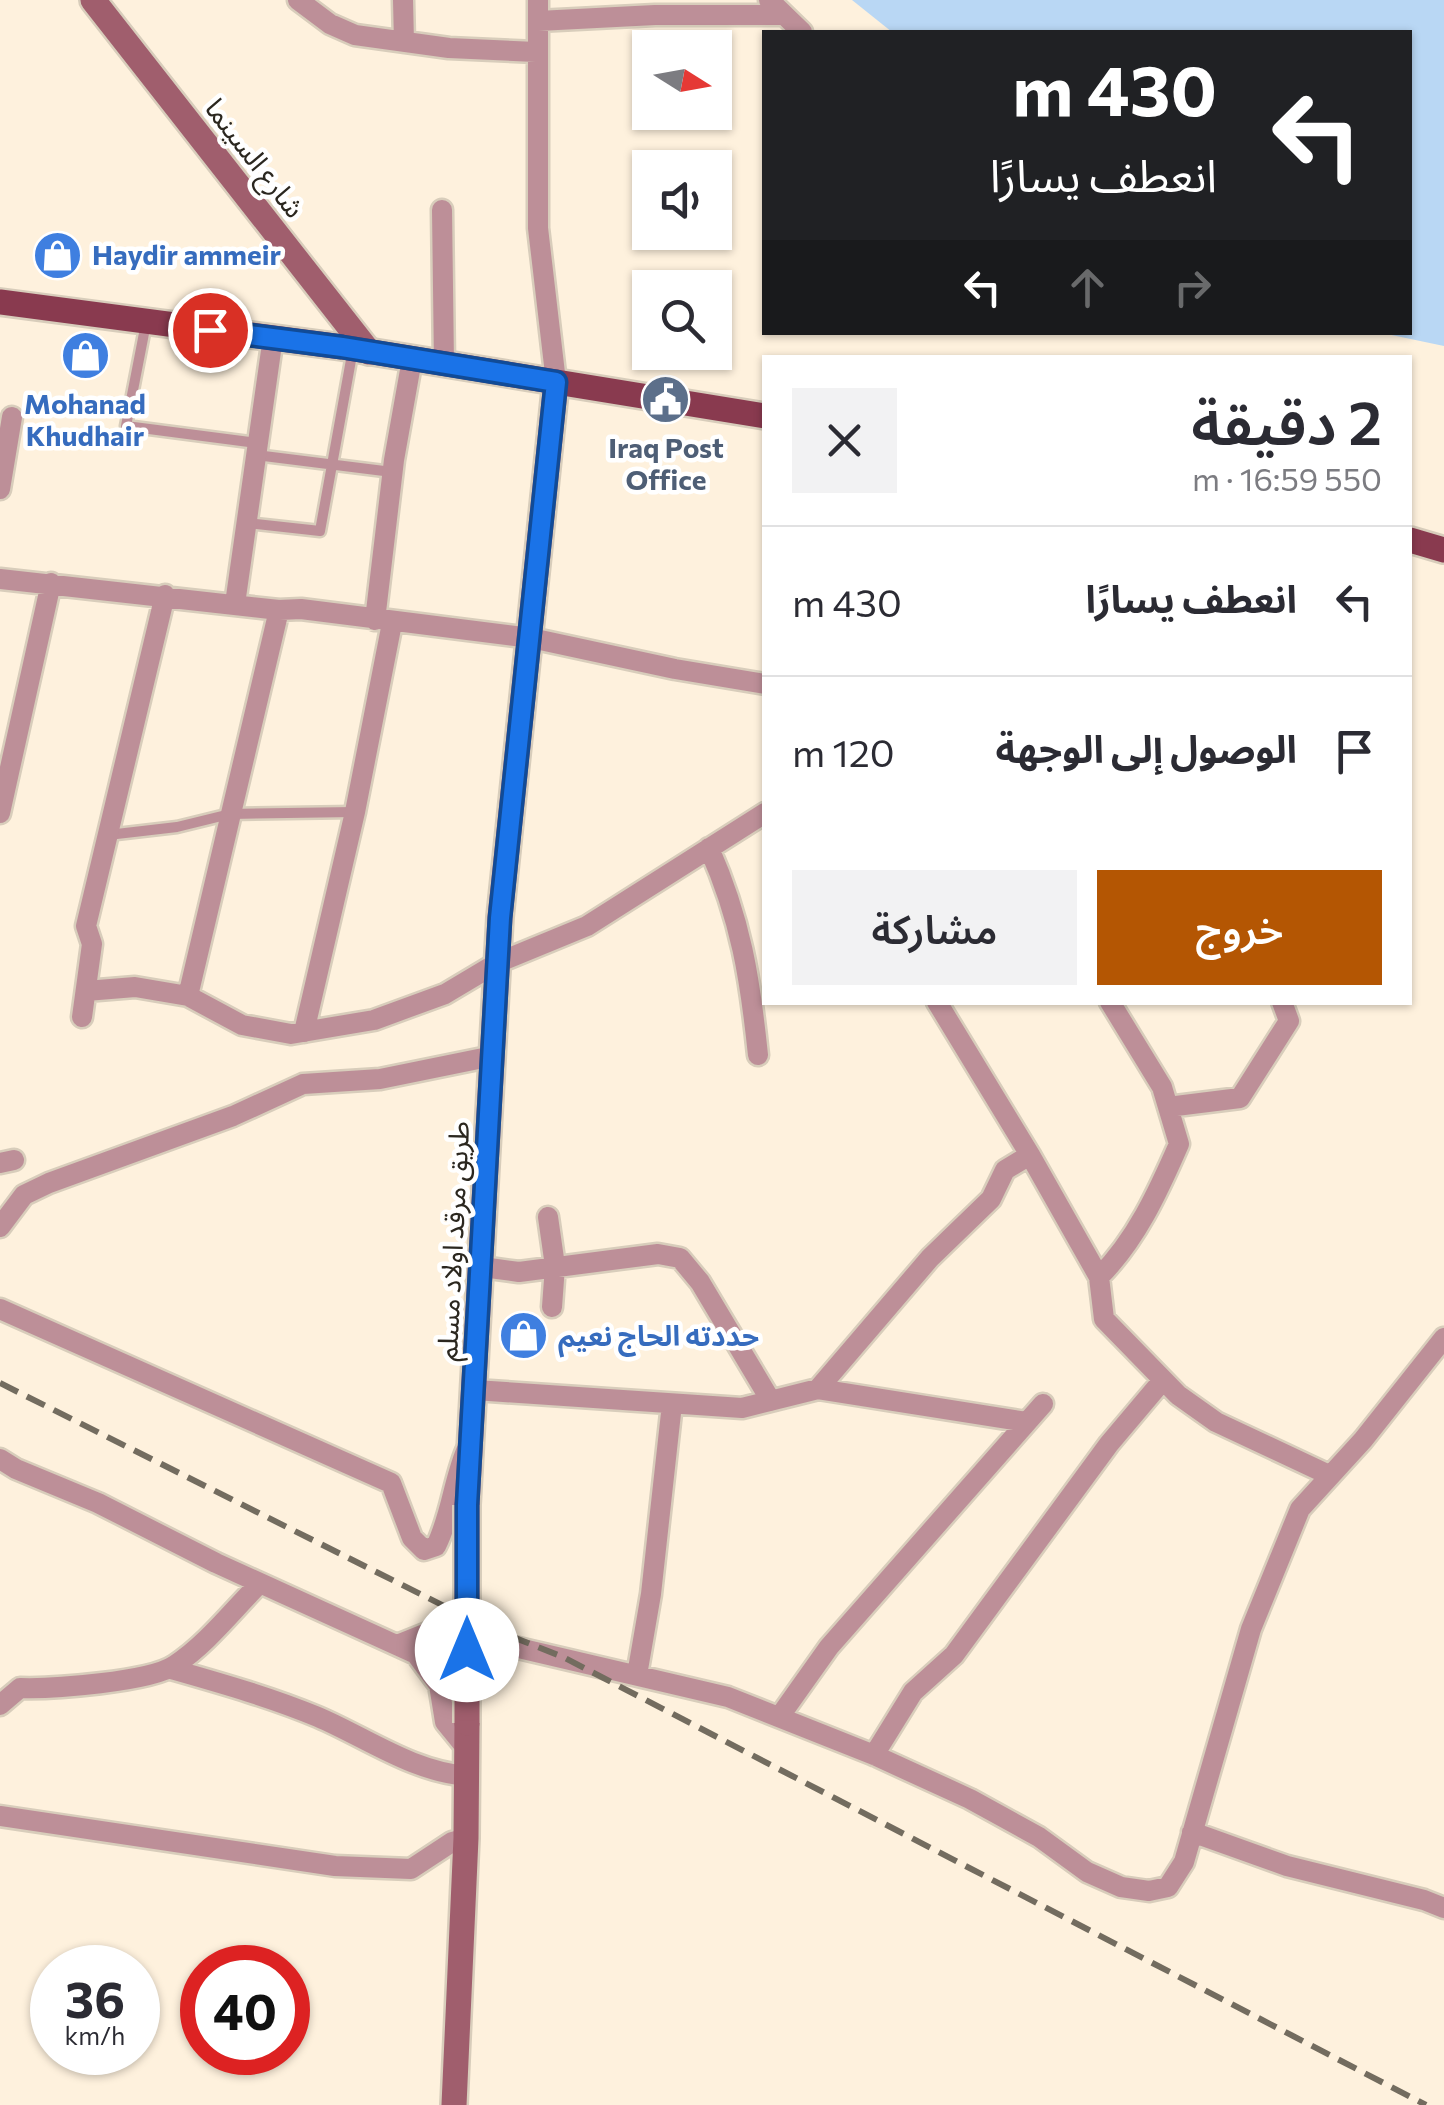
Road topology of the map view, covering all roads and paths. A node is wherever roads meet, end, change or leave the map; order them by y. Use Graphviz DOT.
graph roads {
  1 [pos="93,0"];
  2 [pos="298,0"];
  3 [pos="403,0"];
  4 [pos="777,7"];
  5 [pos="538,11"];
  6 [pos="800,30"];
  7 [pos="404,42"];
  8 [pos="536,52"];
  9 [pos="442,210"];
  10 [pos="0,302"];
  11 [pos="146,323"];
  12 [pos="273,337"];
  13 [pos="361,351"];
  14 [pos="412,359"];
  15 [pos="444,364"];
  16 [pos="556,382"];
  17 [pos="762,416"];
  18 [pos="12,417"];
  19 [pos="257,449"];
  20 [pos="331,464"];
  21 [pos="393,472"];
  22 [pos="0,489"];
  23 [pos="247,523"];
  24 [pos="1412,541"];
  25 [pos="1444,550"];
  26 [pos="0,579"];
  27 [pos="51,583"];
  28 [pos="165,596"];
  29 [pos="235,604"];
  30 [pos="279,610"];
  31 [pos="383,622"];
  32 [pos="531,638"];
  33 [pos="762,684"];
  34 [pos="0,812"];
  35 [pos="355,812"];
  36 [pos="230,814"];
  37 [pos="762,815"];
  38 [pos="108,836"];
  39 [pos="710,848"];
  40 [pos="498,964"];
  41 [pos="756,964"];
  42 [pos="86,991"];
  43 [pos="188,996"];
  44 [pos="938,1005"];
  45 [pos="1112,1005"];
  46 [pos="1283,1005"];
  47 [pos="82,1017"];
  48 [pos="304,1032"];
  49 [pos="493,1056"];
  50 [pos="758,1056"];
  51 [pos="1168,1107"];
  52 [pos="1030,1155"];
  53 [pos="548,1217"];
  54 [pos="0,1226"];
  55 [pos="555,1266"];
  56 [pos="482,1267"];
  57 [pos="1099,1277"];
  58 [pos="552,1307"];
  59 [pos="0,1310"];
  60 [pos="1444,1338"];
  61 [pos="1163,1380"];
  62 [pos="818,1389"];
  63 [pos="475,1390"];
  64 [pos="770,1401"];
  65 [pos="672,1404"];
  66 [pos="1043,1404"];
  67 [pos="1026,1422"];
  68 [pos="472,1435"];
  69 [pos="0,1459"];
  70 [pos="1328,1475"];
  71 [pos="260,1583"];
  72 [pos="397,1645"];
  73 [pos="171,1668"];
  74 [pos="637,1675"];
  75 [pos="0,1705"];
  76 [pos="780,1716"];
  77 [pos="467,1736"];
  78 [pos="874,1755"];
  79 [pos="468,1776"];
  80 [pos="0,1816"];
  81 [pos="1192,1832"];
  82 [pos="466,1838"];
  83 [pos="1444,1908"];
  84 [pos="454,2105"];
  1 -- 13 [label="street, شارع السينما"];
  2 -- 7 [label="street"];
  3 -- 7 [label="street"];
  4 -- 5 [label="street"];
  4 -- 6 [label="street"];
  5 -- 8 [label="street"];
  7 -- 8 [label="street"];
  8 -- 16 [label="street"];
  9 -- 15 [label="street"];
  10 -- 11 [label="main road"];
  11 -- 12 [label="main road"];
  11 -- 19 [label="lane"];
  12 -- 13 [label="main road"];
  12 -- 19 [label="street"];
  13 -- 14 [label="main road"];
  13 -- 20 [label="lane"];
  14 -- 15 [label="main road"];
  14 -- 21 [label="street"];
  15 -- 16 [label="main road"];
  16 -- 17 [label="main road"];
  16 -- 32 [label="street, طريق مرقد اولاد مسلم"];
  18 -- 22 [label="street"];
  19 -- 20 [label="lane"];
  19 -- 23 [label="street"];
  20 -- 21 [label="lane"];
  20 -- 23 [label="lane"];
  21 -- 31 [label="street"];
  23 -- 29 [label="street"];
  24 -- 25 [label="main road"];
  26 -- 27 [label="street"];
  27 -- 28 [label="street"];
  27 -- 34 [label="street"];
  28 -- 29 [label="street"];
  28 -- 38 [label="street"];
  29 -- 30 [label="street"];
  30 -- 31 [label="street"];
  30 -- 36 [label="street"];
  31 -- 32 [label="street"];
  31 -- 35 [label="street"];
  32 -- 33 [label="street"];
  32 -- 40 [label="street, طريق مرقد اولاد مسلم"];
  35 -- 36 [label="lane"];
  35 -- 48 [label="street"];
  36 -- 38 [label="lane"];
  36 -- 43 [label="street"];
  37 -- 39 [label="street"];
  38 -- 42 [label="street"];
  39 -- 40 [label="street"];
  39 -- 41 [label="street"];
  40 -- 48 [label="street"];
  40 -- 49 [label="street, طريق مرقد اولاد مسلم"];
  41 -- 50 [label="street"];
  42 -- 43 [label="street"];
  42 -- 47 [label="street"];
  43 -- 48 [label="street"];
  44 -- 52 [label="street"];
  45 -- 51 [label="street"];
  46 -- 51 [label="street"];
  49 -- 54 [label="street"];
  49 -- 56 [label="street, طريق مرقد اولاد مسلم"];
  51 -- 57 [label="street"];
  52 -- 57 [label="street"];
  52 -- 62 [label="street"];
  53 -- 55 [label="street"];
  55 -- 56 [label="street"];
  55 -- 58 [label="street"];
  55 -- 64 [label="street"];
  56 -- 63 [label="street, طريق مرقد اولاد مسلم"];
  57 -- 61 [label="street"];
  59 -- 68 [label="street"];
  60 -- 70 [label="street"];
  61 -- 70 [label="street"];
  61 -- 78 [label="street"];
  62 -- 64 [label="street"];
  62 -- 67 [label="street"];
  63 -- 65 [label="street"];
  63 -- 68 [label="street, طريق مرقد اولاد مسلم"];
  64 -- 65 [label="street"];
  65 -- 74 [label="street"];
  66 -- 67 [label="street"];
  67 -- 76 [label="street"];
  68 -- 77 [label="street, طريق مرقد اولاد مسلم, bridge"];
  69 -- 71 [label="street"];
  70 -- 81 [label="street"];
  71 -- 72 [label="street"];
  71 -- 73 [label="street"];
  72 -- 74 [label="street"];
  72 -- 77 [label="street"];
  73 -- 75 [label="street"];
  73 -- 79 [label="street"];
  74 -- 76 [label="street"];
  76 -- 78 [label="street"];
  77 -- 79 [label="street, طريق مرقد اولاد مسلم"];
  78 -- 81 [label="street"];
  79 -- 82 [label="street, طريق مرقد اولاد مسلم"];
  80 -- 82 [label="street"];
  81 -- 83 [label="street"];
  82 -- 84 [label="street, طريق مرقد اولاد مسلم"];
}
